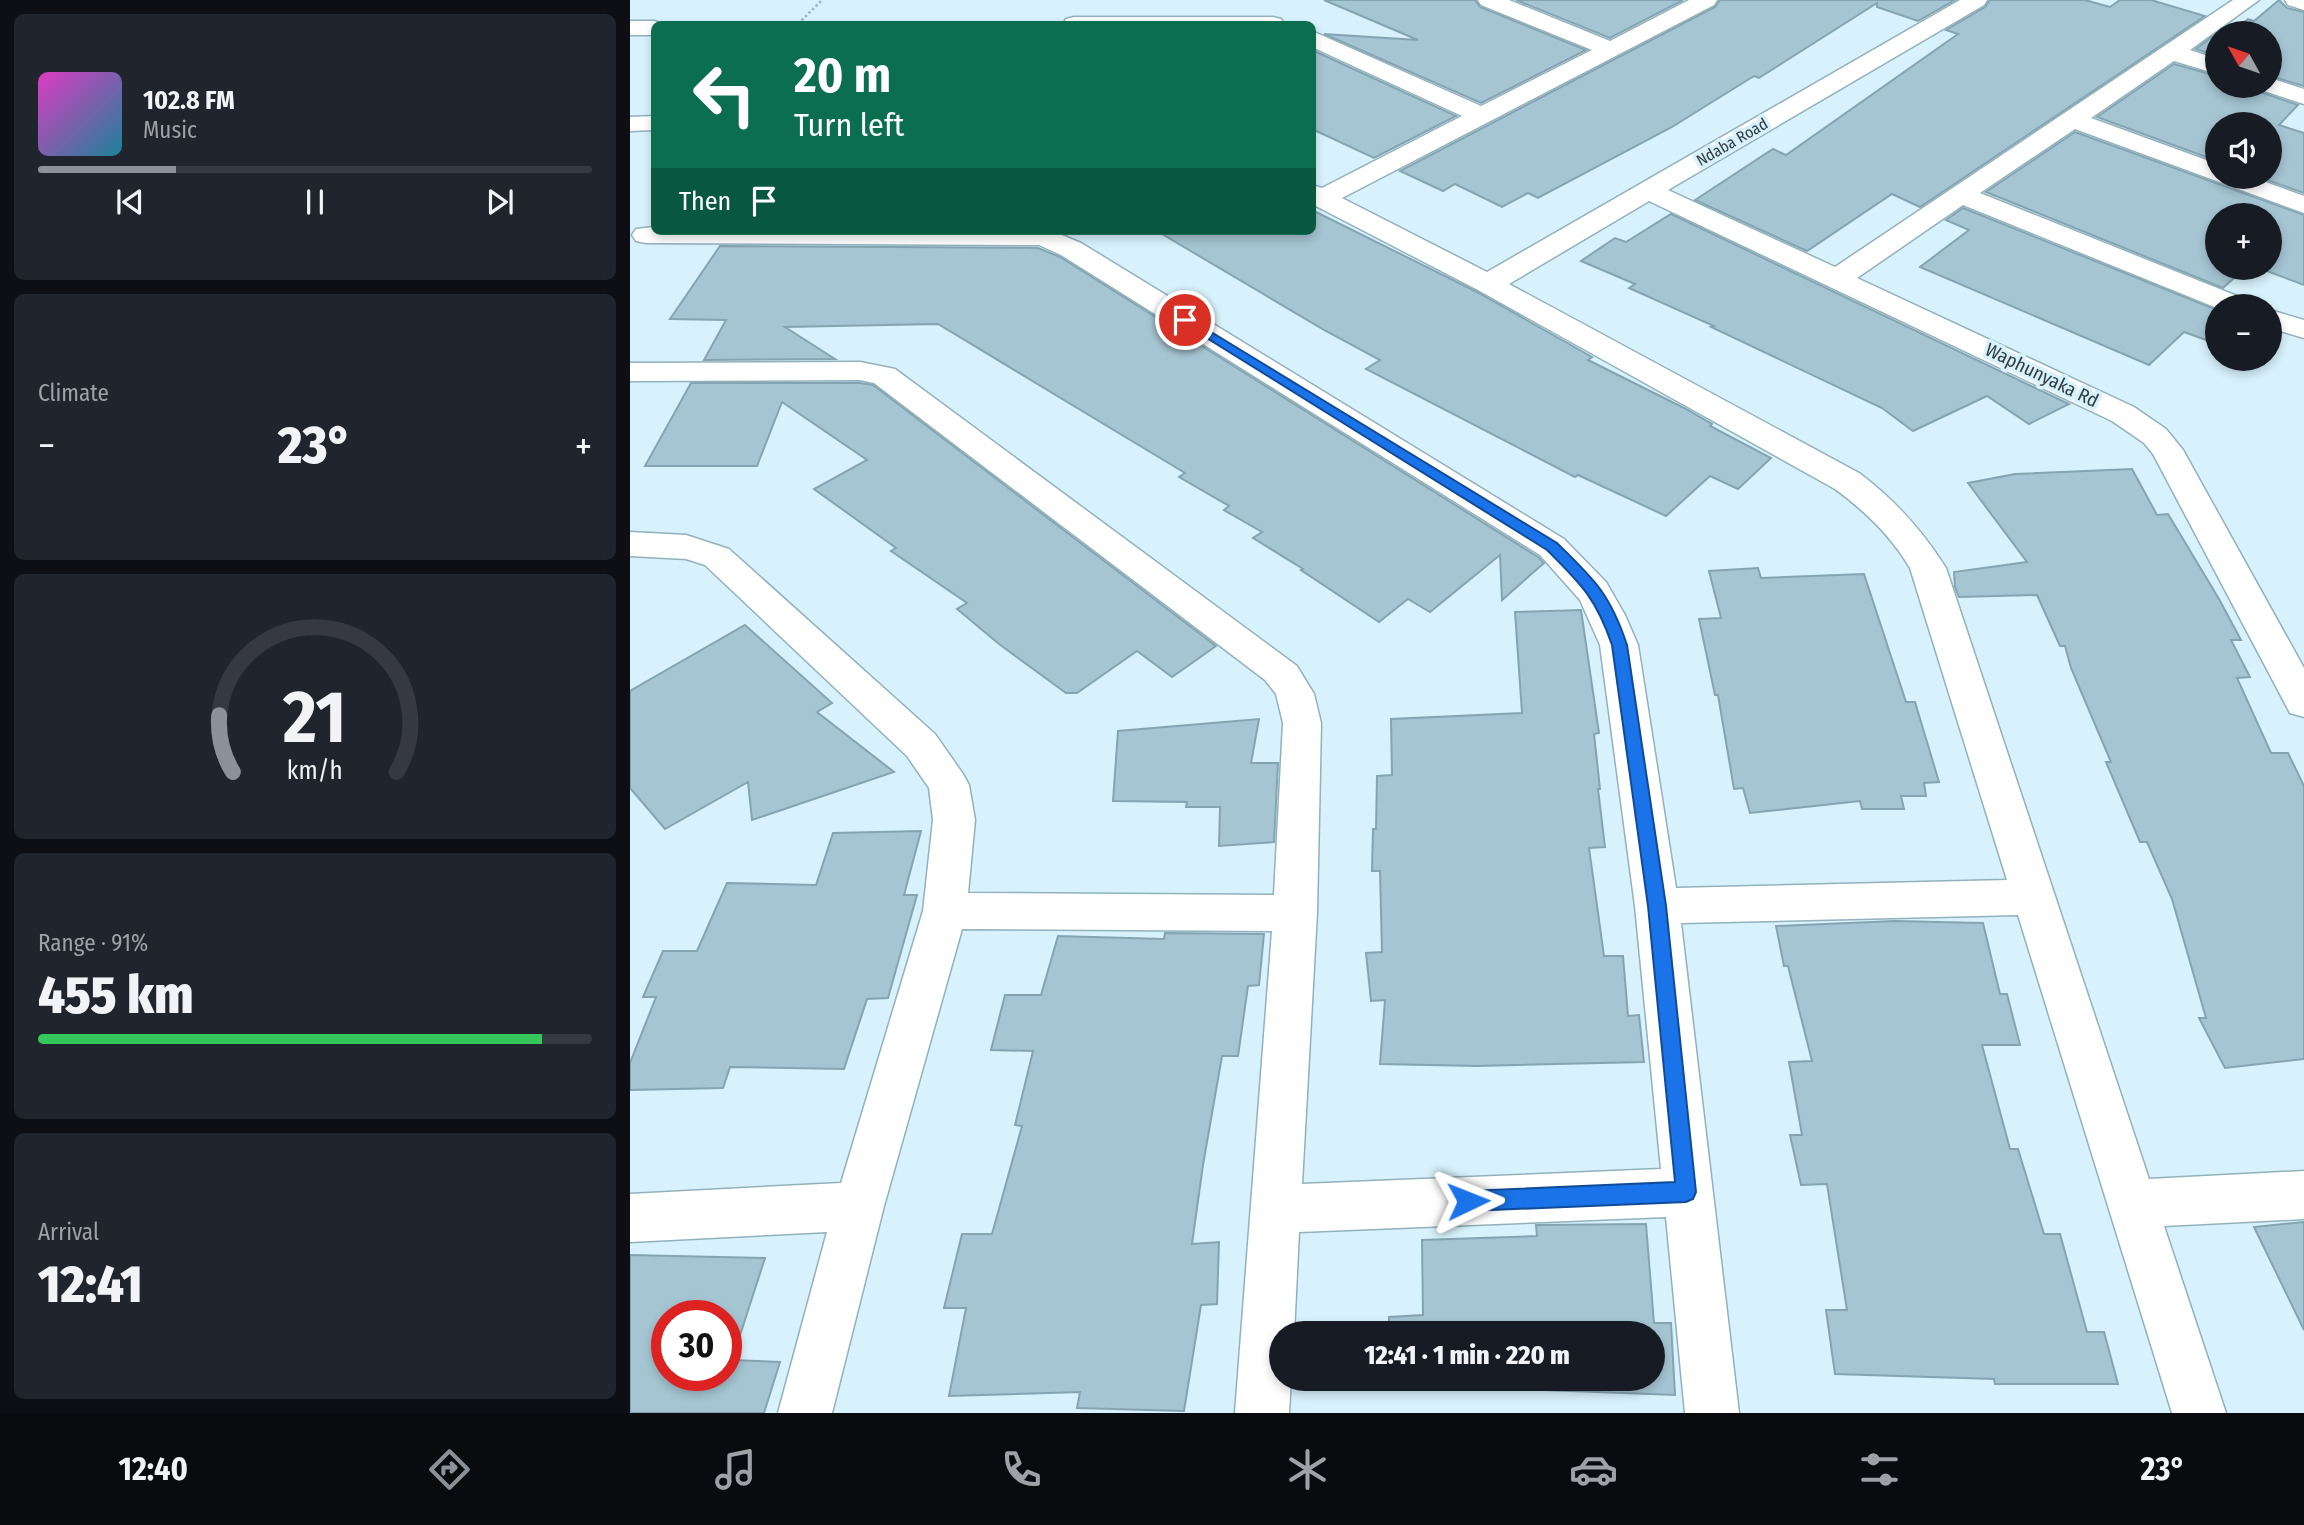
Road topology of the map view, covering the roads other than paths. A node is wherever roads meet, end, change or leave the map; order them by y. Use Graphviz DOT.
graph roads {
  1 [pos="1489,0"];
  2 [pos="1706,0"];
  3 [pos="1976,0"];
  4 [pos="2248,0"];
  5 [pos="2296,0"];
  6 [pos="2304,2"];
  7 [pos="630,28"];
  8 [pos="651,28"];
  9 [pos="1316,40"];
  10 [pos="1610,49"];
  11 [pos="2172,52"];
  12 [pos="2205,63"];
  13 [pos="2282,89"];
  14 [pos="2304,97"];
  15 [pos="1480,116"];
  16 [pos="2071,119"];
  17 [pos="630,124"];
  18 [pos="651,124"];
  19 [pos="2205,169"];
  20 [pos="2261,189"];
  21 [pos="1649,191"];
  22 [pos="1317,195"];
  23 [pos="1961,195"];
  24 [pos="2304,205"];
  25 [pos="966,235"];
  26 [pos="1048,235"];
  27 [pos="644,239"];
  28 [pos="1838,278"];
  29 [pos="1488,284"];
  30 [pos="2207,294"];
  31 [pos="2282,323"];
  32 [pos="2304,329"];
  33 [pos="630,373"];
  34 [pos="630,544"];
  35 [pos="2304,703"];
  36 [pos="2032,897"];
  37 [pos="1657,906"];
  38 [pos="946,911"];
  39 [pos="1295,913"];
  40 [pos="1686,1192"];
  41 [pos="2304,1195"];
  42 [pos="2133,1204"];
  43 [pos="859,1206"];
  44 [pos="1276,1209"];
  45 [pos="630,1218"];
  46 [pos="805,1413"];
  47 [pos="1262,1413"];
  48 [pos="1712,1413"];
  49 [pos="2199,1413"];
  1 -- 10 [label="street"];
  2 -- 10 [label="street"];
  3 -- 21 [label="street, Ndaba Road"];
  4 -- 11 [label="street"];
  5 -- 6 [label="street"];
  7 -- 8 [label="street"];
  9 -- 15 [label="street"];
  10 -- 15 [label="street"];
  11 -- 12 [label="street"];
  11 -- 16 [label="street"];
  13 -- 14 [label="street"];
  15 -- 22 [label="street"];
  16 -- 19 [label="street"];
  16 -- 23 [label="street"];
  17 -- 18 [label="street"];
  20 -- 24 [label="street"];
  21 -- 28 [label="street, Waphunyaka Rd"];
  21 -- 29 [label="street, Ndaba Road"];
  22 -- 29 [label="street"];
  23 -- 28 [label="street"];
  23 -- 30 [label="street"];
  25 -- 27 [label="street"];
  26 -- 37 [label="street"];
  28 -- 35 [label="street, Waphunyaka Rd"];
  29 -- 36 [label="street"];
  31 -- 32 [label="street"];
  33 -- 39 [label="street"];
  34 -- 38 [label="street"];
  36 -- 37 [label="street"];
  36 -- 42 [label="street"];
  37 -- 40 [label="street"];
  38 -- 39 [label="street"];
  38 -- 43 [label="street"];
  39 -- 44 [label="street"];
  40 -- 44 [label="street"];
  40 -- 48 [label="street"];
  41 -- 42 [label="street"];
  42 -- 49 [label="street"];
  43 -- 45 [label="street"];
  43 -- 46 [label="street"];
  44 -- 47 [label="street"];
}
